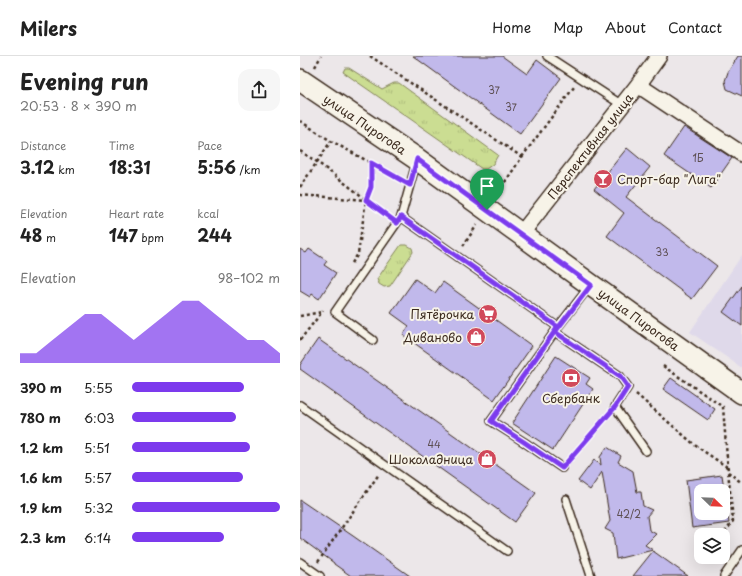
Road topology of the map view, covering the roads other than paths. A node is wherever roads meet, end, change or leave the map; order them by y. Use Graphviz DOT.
graph roads {
  1 [pos="547,56"];
  2 [pos="658,56"];
  3 [pos="300,80"];
  4 [pos="638,85"];
  5 [pos="622,105"];
  6 [pos="742,154"];
  7 [pos="417,159"];
  8 [pos="399,220"];
  9 [pos="521,234"];
  10 [pos="591,285"];
  11 [pos="556,330"];
  12 [pos="373,340"];
  13 [pos="742,393"];
  14 [pos="300,405"];
  15 [pos="646,451"];
  16 [pos="562,468"];
  17 [pos="566,499"];
  18 [pos="742,550"];
  19 [pos="507,551"];
  20 [pos="300,562"];
  21 [pos="320,576"];
  22 [pos="591,576"];
  23 [pos="724,576"];
  1 -- 5 [label="lane"];
  2 -- 4 [label="street, Перспективная улица"];
  3 -- 7 [label="main road, улица Пирогова"];
  4 -- 5 [label="street, Перспективная улица"];
  4 -- 6 [label="street"];
  5 -- 9 [label="street, Перспективная улица"];
  7 -- 8 [label="lane"];
  7 -- 9 [label="main road, улица Пирогова"];
  8 -- 11 [label="lane"];
  8 -- 12 [label="lane"];
  9 -- 10 [label="main road, улица Пирогова"];
  10 -- 11 [label="lane"];
  10 -- 13 [label="main road, улица Пирогова"];
  11 -- 15 [label="lane"];
  11 -- 16 [label="lane"];
  14 -- 19 [label="lane"];
  17 -- 22 [label="lane"];
  18 -- 23 [label="lane"];
  20 -- 21 [label="lane"];
}
